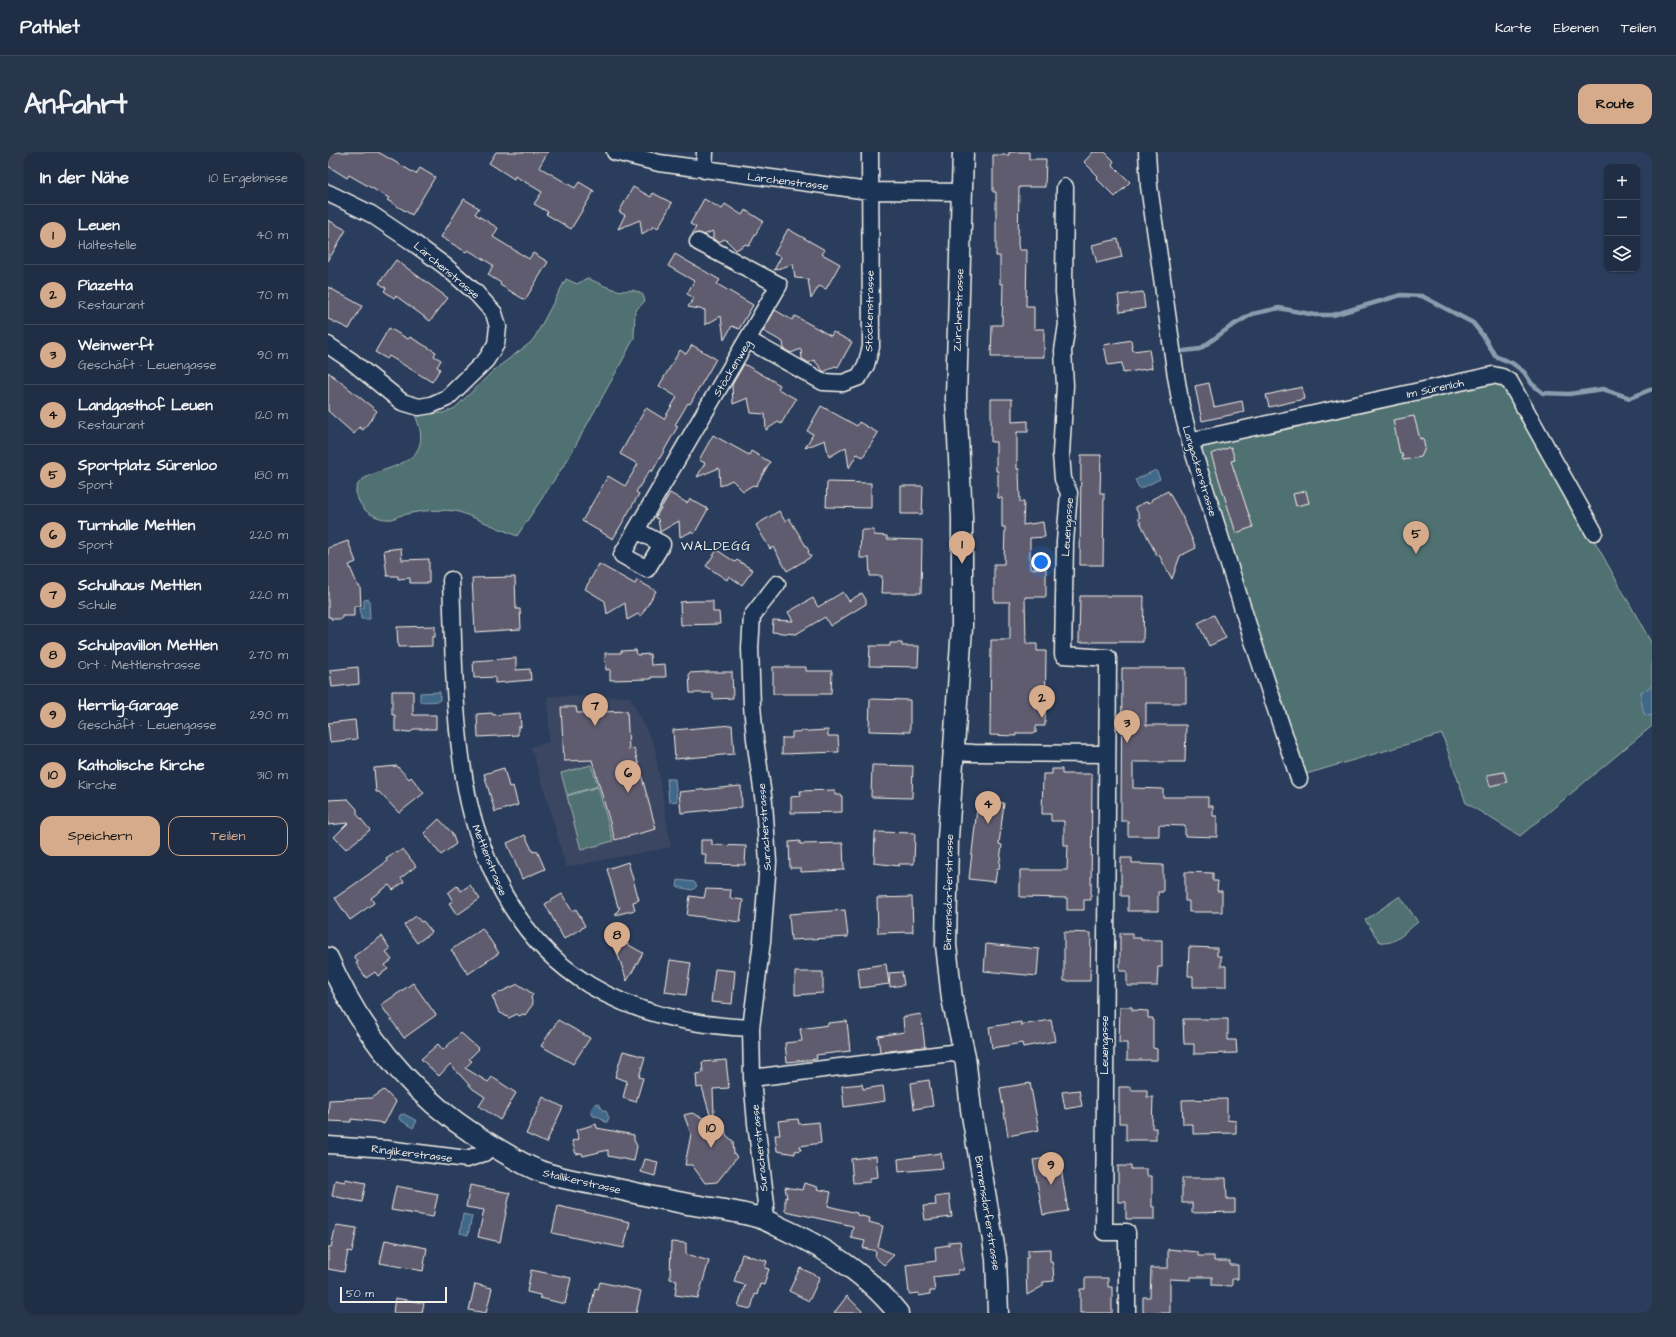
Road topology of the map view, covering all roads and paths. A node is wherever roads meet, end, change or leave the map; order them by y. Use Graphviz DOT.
graph roads {
  1 [pos="615,152"];
  2 [pos="705,152"];
  3 [pos="870,152"];
  4 [pos="963,152"];
  5 [pos="1148,152"];
  6 [pos="704,170"];
  7 [pos="1065,187"];
  8 [pos="869,191"];
  9 [pos="963,192"];
  10 [pos="328,193"];
  11 [pos="698,242"];
  12 [pos="748,340"];
  13 [pos="328,344"];
  14 [pos="1190,441"];
  15 [pos="961,468"];
  16 [pos="636,530"];
  17 [pos="1594,532"];
  18 [pos="451,580"];
  19 [pos="777,584"];
  20 [pos="953,752"];
  21 [pos="1107,754"];
  22 [pos="1299,779"];
  23 [pos="328,958"];
  24 [pos="751,1028"];
  25 [pos="965,1056"];
  26 [pos="752,1078"];
  27 [pos="328,1145"];
  28 [pos="492,1146"];
  29 [pos="761,1218"];
  30 [pos="898,1313"];
  31 [pos="998,1313"];
  32 [pos="1126,1313"];
  1 -- 6 [label="street, Lärchenstrasse"];
  2 -- 6 [label="street"];
  3 -- 8 [label="street"];
  4 -- 9 [label="main road, Zürcherstrasse"];
  5 -- 14 [label="street, Langackerstrasse"];
  6 -- 8 [label="street, Lärchenstrasse"];
  7 -- 21 [label="street, Leuengasse"];
  8 -- 9 [label="street, Lärchenstrasse"];
  8 -- 12 [label="street, Stöckenstrasse"];
  9 -- 15 [label="main road, Zürcherstrasse"];
  10 -- 13 [label="street, Lärchenstrasse"];
  11 -- 12 [label="street, Stöckenweg"];
  12 -- 16 [label="street, Stöckenweg"];
  14 -- 17 [label="street, Im Sürenloh"];
  14 -- 22 [label="street, Langackerstrasse"];
  15 -- 20 [label="main road, Birmensdorferstrasse"];
  18 -- 24 [label="street, Mettlenstrasse"];
  19 -- 24 [label="street, Suracherstrasse"];
  20 -- 21 [label="street"];
  20 -- 25 [label="main road, Birmensdorferstrasse"];
  21 -- 32 [label="street, Leuengasse"];
  23 -- 28 [label="main road, Stallikerstrasse"];
  24 -- 26 [label="street, Suracherstrasse"];
  25 -- 26 [label="street"];
  25 -- 31 [label="main road, Birmensdorferstrasse"];
  26 -- 29 [label="street, Suracherstrasse"];
  27 -- 28 [label="street, Ringlikerstrasse"];
  28 -- 29 [label="main road, Stallikerstrasse"];
  29 -- 30 [label="main road, Stallikerstrasse"];
}
